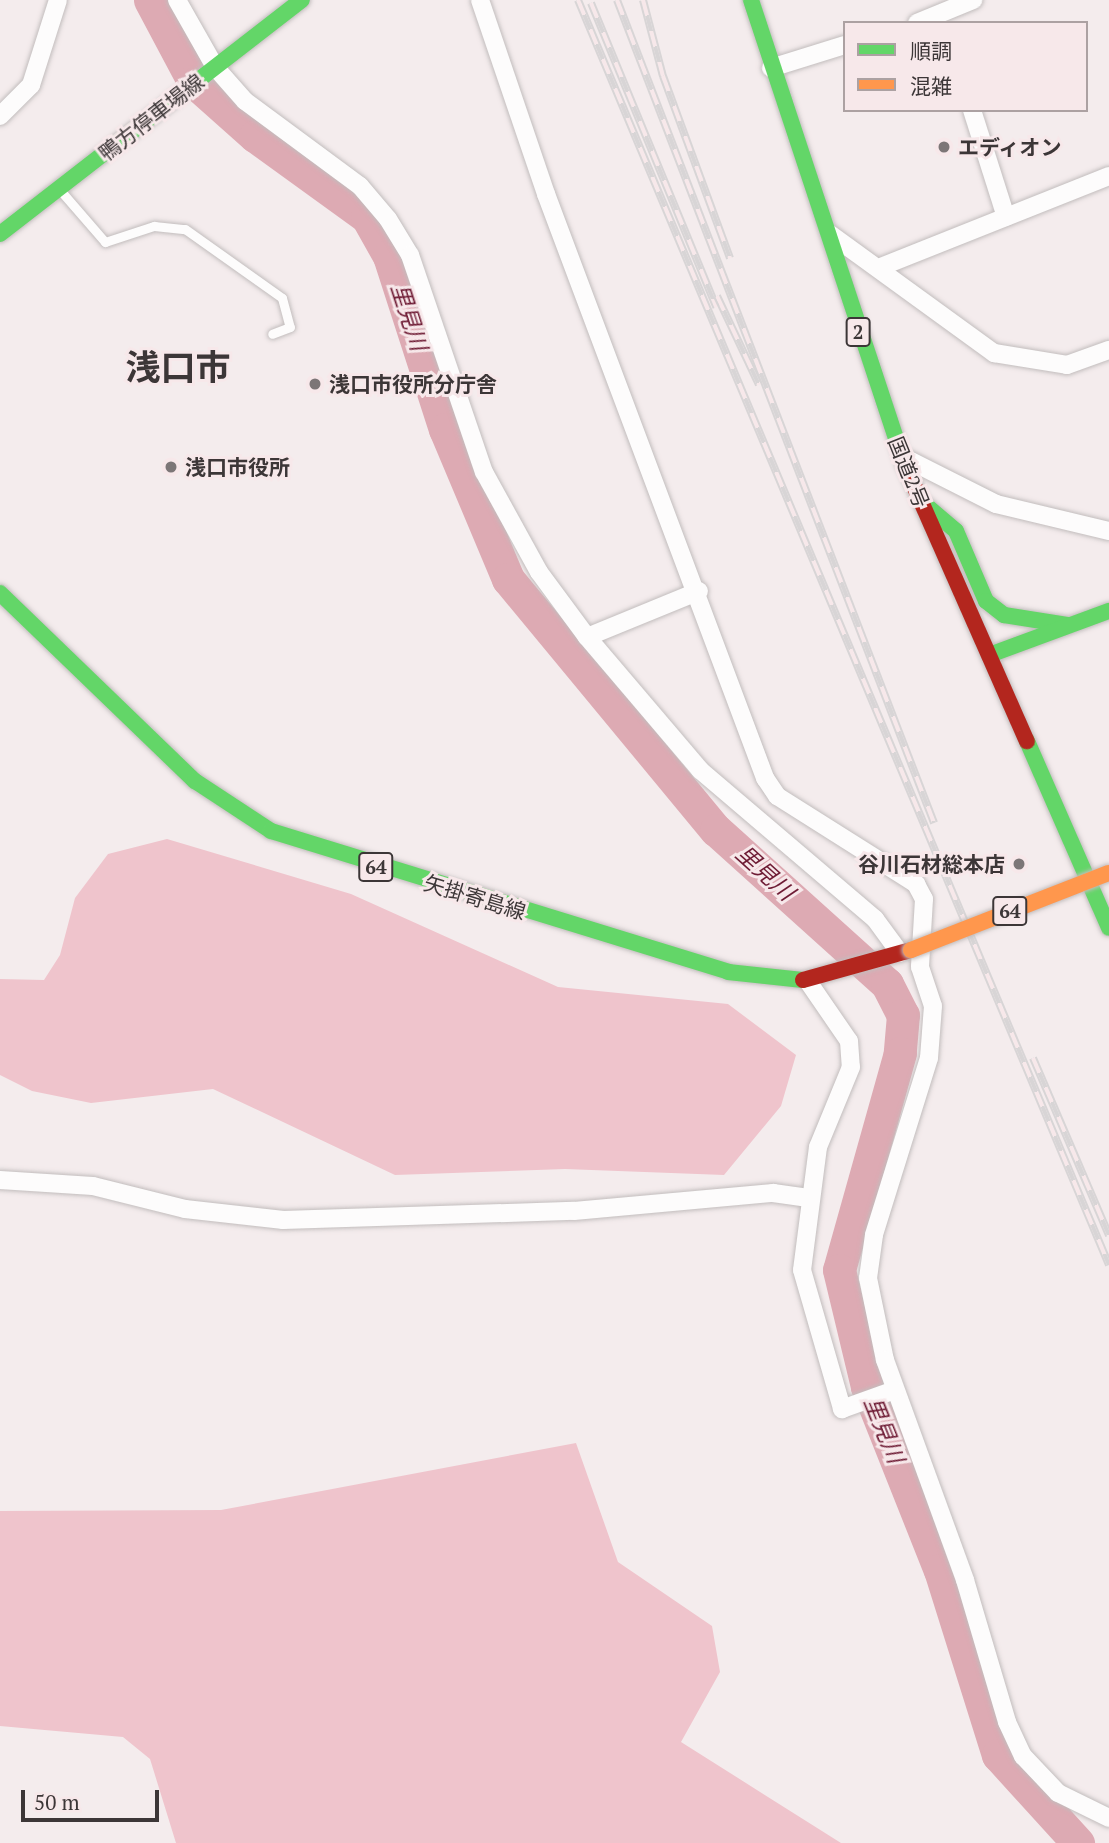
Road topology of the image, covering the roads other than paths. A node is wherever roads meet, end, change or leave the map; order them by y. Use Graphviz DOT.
graph roads {
  1 [pos="58,0"];
  2 [pos="177,0"];
  3 [pos="302,0"];
  4 [pos="480,0"];
  5 [pos="751,0"];
  6 [pos="973,0"];
  7 [pos="941,13"];
  8 [pos="922,21"];
  9 [pos="843,46"];
  10 [pos="771,68"];
  11 [pos="211,71"];
  12 [pos="973,112"];
  13 [pos="0,116"];
  14 [pos="1109,176"];
  15 [pos="59,188"];
  16 [pos="1006,217"];
  17 [pos="822,228"];
  18 [pos="0,234"];
  19 [pos="878,268"];
  20 [pos="272,334"];
  21 [pos="1109,350"];
  22 [pos="901,456"];
  23 [pos="919,499"];
  24 [pos="1109,531"];
  25 [pos="699,591"];
  26 [pos="0,593"];
  27 [pos="1109,611"];
  28 [pos="1067,625"];
  29 [pos="587,638"];
  30 [pos="992,654"];
  31 [pos="1109,873"];
  32 [pos="1109,928"];
  33 [pos="900,954"];
  34 [pos="807,980"];
  35 [pos="0,1180"];
  36 [pos="809,1198"];
  37 [pos="895,1390"];
  38 [pos="1109,1818"];
  1 -- 13 [label="street"];
  2 -- 11 [label="street"];
  3 -- 11 [label="main road, 鴨方停車場線"];
  4 -- 25 [label="street"];
  5 -- 10 [label="main road, 国道2号 / 2"];
  6 -- 7 [label="street"];
  7 -- 8 [label="street"];
  9 -- 10 [label="street"];
  10 -- 17 [label="main road, 国道2号 / 2"];
  11 -- 15 [label="main road, 鴨方停車場線"];
  11 -- 29 [label="street"];
  12 -- 16 [label="street"];
  14 -- 16 [label="street"];
  15 -- 18 [label="main road, 鴨方停車場線"];
  15 -- 20 [label="lane"];
  16 -- 19 [label="street"];
  17 -- 19 [label="street"];
  17 -- 22 [label="main road, 国道2号 / 2"];
  19 -- 21 [label="street"];
  22 -- 23 [label="main road, 国道2号 / 2"];
  22 -- 24 [label="street"];
  23 -- 28 [label="main road"];
  23 -- 30 [label="main road, 国道2号 / 2"];
  25 -- 29 [label="street"];
  25 -- 37 [label="street"];
  26 -- 34 [label="main road, 矢掛寄島線 / 64"];
  27 -- 28 [label="main road"];
  28 -- 30 [label="main road"];
  29 -- 33 [label="street"];
  30 -- 32 [label="main road, 国道2号 / 2"];
  31 -- 33 [label="main road, 64, bridge"];
  33 -- 34 [label="main road, 矢掛寄島線 / 64"];
  34 -- 36 [label="street"];
  35 -- 36 [label="street"];
  36 -- 37 [label="street"];
  37 -- 38 [label="street"];
}
